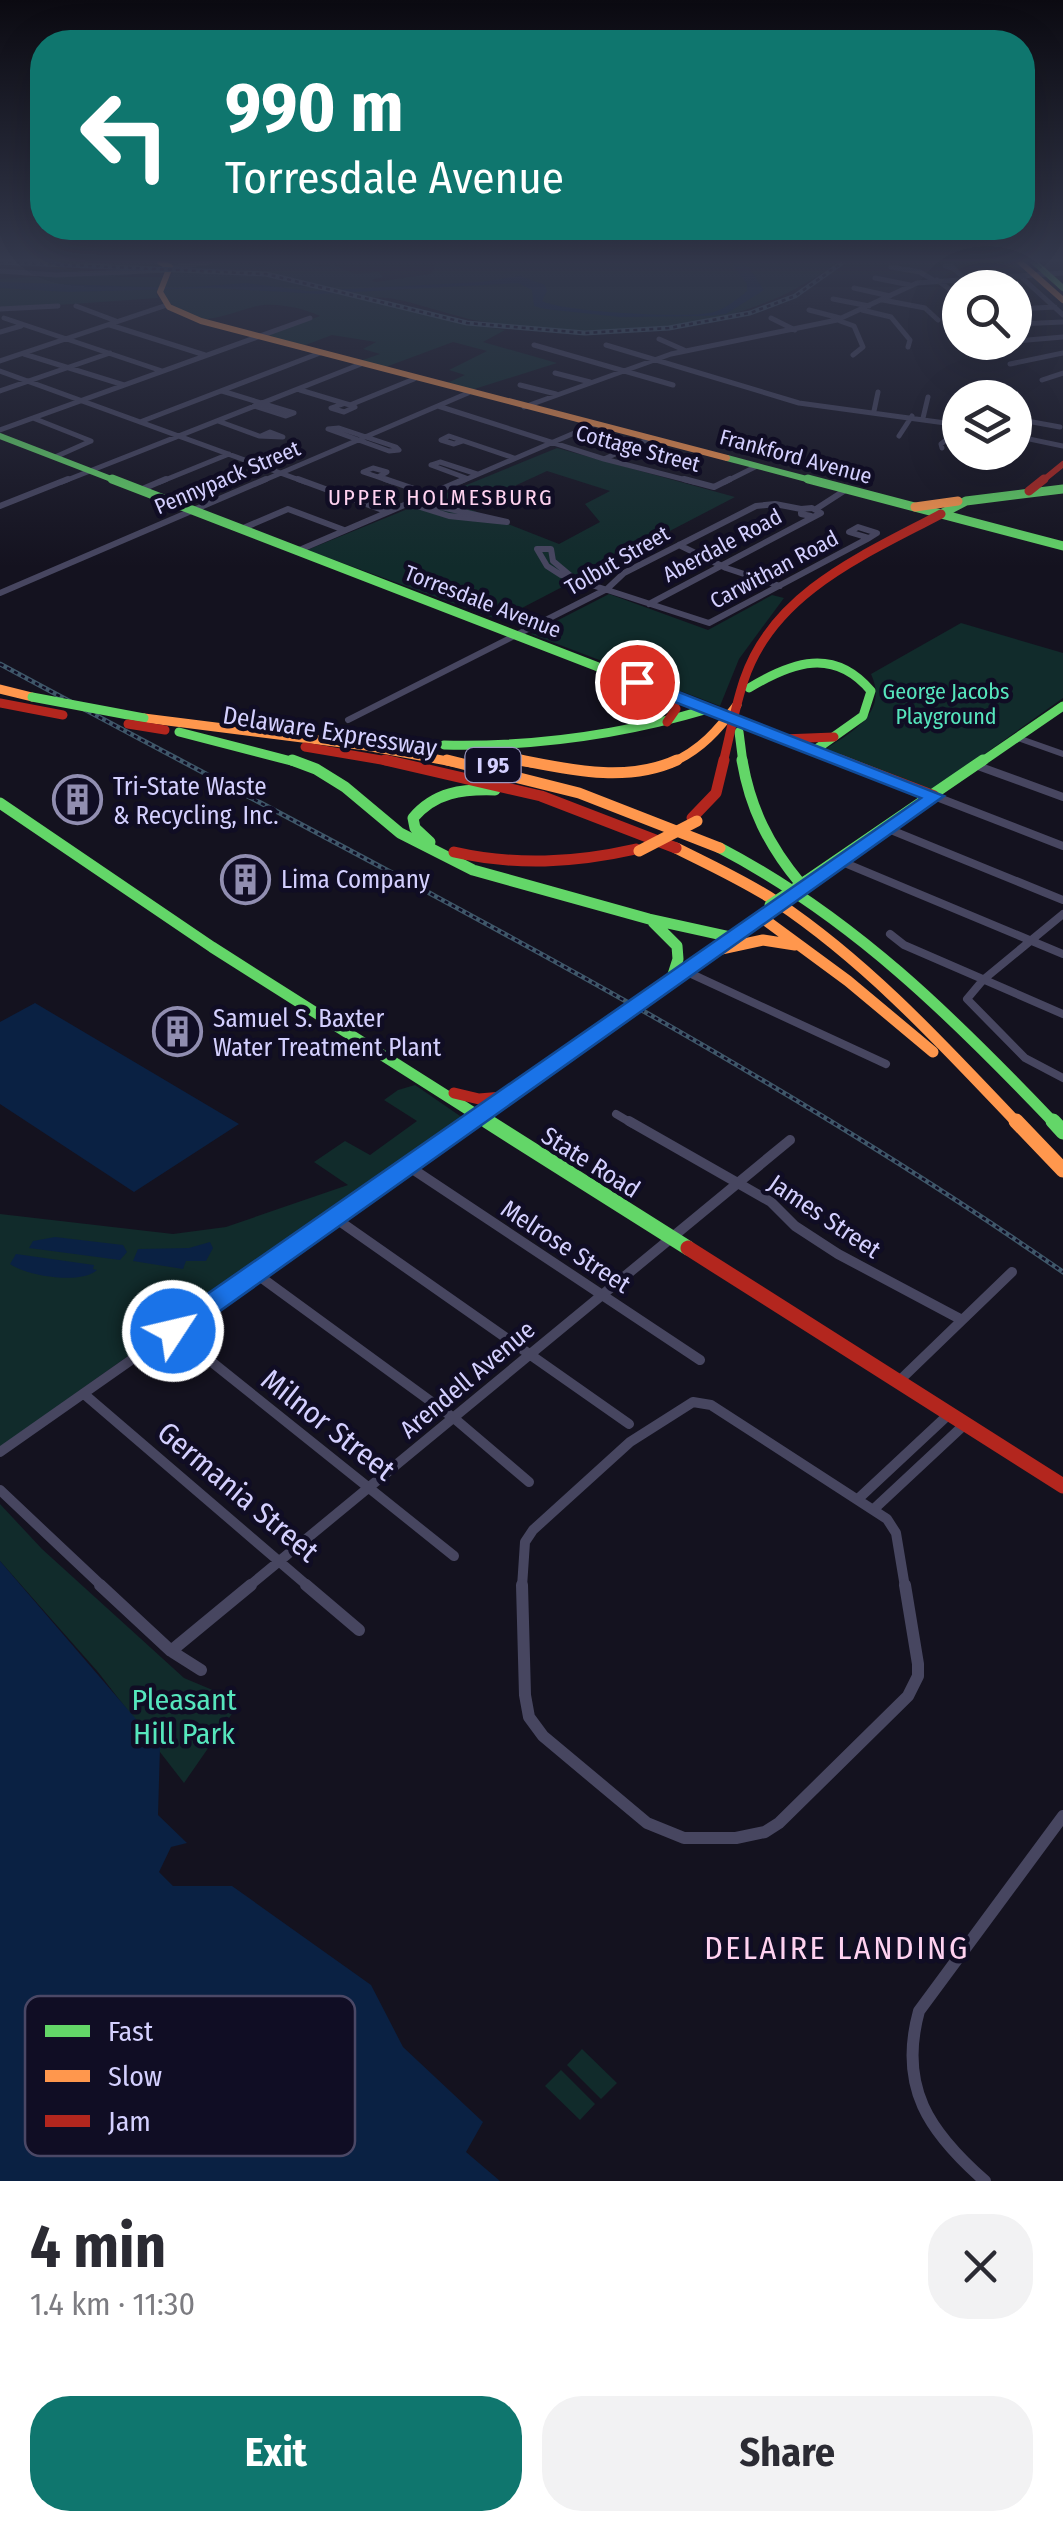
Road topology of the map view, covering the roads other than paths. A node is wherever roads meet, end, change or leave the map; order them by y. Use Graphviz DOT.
graph roads {
  1 [pos="54,364"];
  2 [pos="80,364"];
  3 [pos="141,364"];
  4 [pos="182,364"];
  5 [pos="294,364"];
  6 [pos="361,364"];
  7 [pos="603,364"];
  8 [pos="639,364"];
  9 [pos="676,364"];
  10 [pos="68,368"];
  11 [pos="622,369"];
  12 [pos="162,371"];
  13 [pos="0,372"];
  14 [pos="555,373"];
  15 [pos="1063,373"];
  16 [pos="414,379"];
  17 [pos="1042,380"];
  18 [pos="27,382"];
  19 [pos="590,382"];
  20 [pos="520,384"];
  21 [pos="124,385"];
  22 [pos="673,385"];
  23 [pos="298,389"];
  24 [pos="0,391"];
  25 [pos="222,391"];
  26 [pos="878,392"];
  27 [pos="468,393"];
  28 [pos="558,394"];
  29 [pos="928,397"];
  30 [pos="80,401"];
  31 [pos="258,405"];
  32 [pos="438,406"];
  33 [pos="524,408"];
  34 [pos="874,412"];
  35 [pos="912,416"];
  36 [pos="33,418"];
  37 [pos="923,418"];
  38 [pos="218,421"];
  39 [pos="140,422"];
  40 [pos="1032,422"];
  41 [pos="942,423"];
  42 [pos="593,425"];
  43 [pos="1060,427"];
  44 [pos="0,433"];
  45 [pos="179,436"];
  46 [pos="260,436"];
  47 [pos="898,436"];
  48 [pos="366,437"];
  49 [pos="1032,438"];
  50 [pos="649,439"];
  51 [pos="358,440"];
  52 [pos="92,441"];
  53 [pos="463,441"];
  54 [pos="553,442"];
  55 [pos="942,443"];
  56 [pos="1063,446"];
  57 [pos="78,448"];
  58 [pos="942,448"];
  59 [pos="228,454"];
  60 [pos="54,457"];
  61 [pos="514,458"];
  62 [pos="604,458"];
  63 [pos="757,466"];
  64 [pos="90,471"];
  65 [pos="282,473"];
  66 [pos="477,474"];
  67 [pos="378,477"];
  68 [pos="468,478"];
  69 [pos="1061,478"];
  70 [pos="714,487"];
  71 [pos="847,489"];
  72 [pos="140,490"];
  73 [pos="430,494"];
  74 [pos="970,501"];
  75 [pos="411,502"];
  76 [pos="0,506"];
  77 [pos="915,507"];
  78 [pos="816,508"];
  79 [pos="801,510"];
  80 [pos="193,511"];
  81 [pos="388,512"];
  82 [pos="940,514"];
  83 [pos="811,516"];
  84 [pos="240,529"];
  85 [pos="344,530"];
  86 [pos="869,538"];
  87 [pos="679,545"];
  88 [pos="1063,546"];
  89 [pos="296,551"];
  90 [pos="721,566"];
  91 [pos="572,577"];
  92 [pos="780,586"];
  93 [pos="607,589"];
  94 [pos="0,593"];
  95 [pos="648,604"];
  96 [pos="516,635"];
  97 [pos="750,688"];
  98 [pos="0,690"];
  99 [pos="669,694"];
  100 [pos="0,703"];
  101 [pos="737,704"];
  102 [pos="710,710"];
  103 [pos="1061,710"];
  104 [pos="148,718"];
  105 [pos="348,720"];
  106 [pos="667,722"];
  107 [pos="170,730"];
  108 [pos="740,731"];
  109 [pos="834,737"];
  110 [pos="780,738"];
  111 [pos="1018,738"];
  112 [pos="436,744"];
  113 [pos="814,750"];
  114 [pos="1063,754"];
  115 [pos="978,766"];
  116 [pos="934,796"];
  117 [pos="1063,798"];
  118 [pos="0,803"];
  119 [pos="574,806"];
  120 [pos="695,820"];
  121 [pos="886,828"];
  122 [pos="420,845"];
  123 [pos="1063,846"];
  124 [pos="638,850"];
  125 [pos="840,861"];
  126 [pos="1063,900"];
  127 [pos="818,902"];
  128 [pos="769,910"];
  129 [pos="1063,914"];
  130 [pos="648,920"];
  131 [pos="890,934"];
  132 [pos="730,937"];
  133 [pos="1031,941"];
  134 [pos="800,947"];
  135 [pos="712,951"];
  136 [pos="1063,954"];
  137 [pos="686,970"];
  138 [pos="671,980"];
  139 [pos="984,980"];
  140 [pos="1063,1014"];
  141 [pos="886,1064"];
  142 [pos="1063,1078"];
  143 [pos="444,1091"];
  144 [pos="506,1097"];
  145 [pos="616,1114"];
  146 [pos="478,1117"];
  147 [pos="1024,1131"];
  148 [pos="1063,1132"];
  149 [pos="790,1140"];
  150 [pos="408,1166"];
  151 [pos="1063,1170"];
  152 [pos="736,1184"];
  153 [pos="335,1218"];
  154 [pos="674,1240"];
  155 [pos="1012,1272"];
  156 [pos="256,1273"];
  157 [pos="603,1295"];
  158 [pos="962,1320"];
  159 [pos="173,1331"];
  160 [pos="530,1355"];
  161 [pos="700,1360"];
  162 [pos="898,1382"];
  163 [pos="84,1394"];
  164 [pos="948,1415"];
  165 [pos="455,1419"];
  166 [pos="629,1424"];
  167 [pos="964,1424"];
  168 [pos="0,1452"];
  169 [pos="528,1482"];
  170 [pos="1063,1486"];
  171 [pos="0,1490"];
  172 [pos="370,1490"];
  173 [pos="858,1499"];
  174 [pos="876,1508"];
  175 [pos="454,1556"];
  176 [pos="280,1562"];
  177 [pos="359,1630"];
  178 [pos="171,1651"];
  179 [pos="201,1670"];
  180 [pos="1063,1816"];
  181 [pos="985,2181"];
  1 -- 10 [label="street"];
  2 -- 10 [label="street"];
  3 -- 12 [label="street"];
  4 -- 12 [label="street"];
  5 -- 25 [label="street"];
  6 -- 16 [label="main road, Frankford Avenue"];
  6 -- 23 [label="street"];
  7 -- 11 [label="street"];
  8 -- 11 [label="street"];
  9 -- 34 [label="street"];
  10 -- 18 [label="street"];
  10 -- 21 [label="street"];
  11 -- 19 [label="street"];
  11 -- 22 [label="street"];
  12 -- 21 [label="street"];
  13 -- 18 [label="street"];
  14 -- 19 [label="street"];
  15 -- 17 [label="street"];
  16 -- 23 [label="street"];
  16 -- 27 [label="main road, Frankford Avenue"];
  18 -- 24 [label="street"];
  18 -- 30 [label="street"];
  19 -- 28 [label="street"];
  20 -- 28 [label="street"];
  21 -- 30 [label="street"];
  23 -- 31 [label="street"];
  25 -- 31 [label="street"];
  25 -- 39 [label="street"];
  26 -- 34 [label="street"];
  27 -- 32 [label="street, Pennypack Street"];
  27 -- 33 [label="main road, Frankford Avenue"];
  28 -- 33 [label="street"];
  29 -- 37 [label="street"];
  30 -- 36 [label="street"];
  30 -- 39 [label="street"];
  31 -- 31 [label="street"];
  31 -- 38 [label="street"];
  32 -- 48 [label="street, Pennypack Street"];
  32 -- 54 [label="street, Cottage Street"];
  33 -- 42 [label="main road, Frankford Avenue"];
  34 -- 35 [label="street"];
  35 -- 37 [label="street"];
  35 -- 47 [label="street"];
  36 -- 44 [label="street"];
  36 -- 52 [label="street"];
  37 -- 41 [label="street"];
  38 -- 45 [label="street"];
  38 -- 46 [label="street"];
  39 -- 45 [label="street"];
  40 -- 43 [label="street"];
  42 -- 50 [label="main road, Frankford Avenue"];
  42 -- 54 [label="street"];
  44 -- 60 [label="main road, Torresdale Avenue"];
  45 -- 59 [label="street"];
  45 -- 64 [label="street"];
  48 -- 51 [label="street, Pennypack Street"];
  48 -- 51 [label="street"];
  48 -- 51 [label="street"];
  49 -- 56 [label="street"];
  50 -- 62 [label="street"];
  50 -- 63 [label="main road, Frankford Avenue"];
  51 -- 65 [label="street, Pennypack Street"];
  52 -- 57 [label="street"];
  53 -- 61 [label="street"];
  54 -- 61 [label="street"];
  54 -- 62 [label="street, Cottage Street"];
  55 -- 58 [label="street"];
  57 -- 60 [label="street"];
  59 -- 65 [label="street"];
  59 -- 72 [label="street"];
  60 -- 64 [label="main road, Torresdale Avenue"];
  61 -- 66 [label="street"];
  62 -- 70 [label="street, Cottage Street"];
  63 -- 70 [label="street"];
  63 -- 71 [label="main road, Frankford Avenue"];
  64 -- 72 [label="main road, Torresdale Avenue"];
  64 -- 76 [label="street"];
  65 -- 80 [label="street, Pennypack Street"];
  65 -- 81 [label="street"];
  66 -- 68 [label="street"];
  66 -- 68 [label="street"];
  67 -- 73 [label="street"];
  68 -- 73 [label="street"];
  69 -- 74 [label="main road"];
  71 -- 77 [label="main road, Frankford Avenue"];
  71 -- 78 [label="street, Tolbut Street"];
  72 -- 80 [label="main road, Torresdale Avenue"];
  73 -- 75 [label="street"];
  74 -- 77 [label="main road"];
  74 -- 82 [label="main road"];
  75 -- 75 [label="street"];
  75 -- 81 [label="street"];
  77 -- 82 [label="main road, Frankford Avenue"];
  78 -- 79 [label="street, Tolbut Street"];
  78 -- 83 [label="street, Tolbut Street"];
  79 -- 83 [label="street, Tolbut Street"];
  79 -- 87 [label="street, Tolbut Street"];
  80 -- 84 [label="main road, Torresdale Avenue"];
  80 -- 94 [label="street, Pennypack Street"];
  81 -- 85 [label="street"];
  82 -- 88 [label="main road, Frankford Avenue"];
  82 -- 97 [label="main road"];
  82 -- 101 [label="main road"];
  83 -- 90 [label="street, Aberdale Road"];
  84 -- 85 [label="street"];
  84 -- 89 [label="main road, Torresdale Avenue"];
  85 -- 89 [label="street"];
  86 -- 92 [label="street, Carwithan Road"];
  87 -- 90 [label="street"];
  87 -- 93 [label="street, Tolbut Street"];
  89 -- 96 [label="main road, Torresdale Avenue"];
  90 -- 92 [label="street"];
  90 -- 95 [label="street, Aberdale Road"];
  91 -- 91 [label="street"];
  91 -- 93 [label="street"];
  92 -- 95 [label="street, Carwithan Road"];
  93 -- 95 [label="street"];
  93 -- 96 [label="street, Tolbut Street"];
  96 -- 99 [label="main road, Torresdale Avenue"];
  96 -- 105 [label="street, Tolbut Street"];
  97 -- 108 [label="main road"];
  97 -- 109 [label="main road"];
  98 -- 104 [label="main road, Delaware Expressway / I 95, bridge"];
  99 -- 102 [label="main road, Torresdale Avenue"];
  99 -- 106 [label="main road"];
  100 -- 107 [label="main road, Delaware Expressway / I 95, bridge"];
  101 -- 112 [label="main road"];
  101 -- 120 [label="main road"];
  102 -- 106 [label="main road"];
  102 -- 110 [label="main road, Torresdale Avenue, bridge"];
  103 -- 111 [label="main road"];
  104 -- 112 [label="main road"];
  104 -- 127 [label="main road, Delaware Expressway / I 95"];
  106 -- 112 [label="main road"];
  107 -- 119 [label="main road, Delaware Expressway / I 95"];
  107 -- 122 [label="main road"];
  108 -- 120 [label="main road"];
  108 -- 127 [label="main road"];
  109 -- 110 [label="main road"];
  109 -- 113 [label="main road"];
  110 -- 113 [label="main road, Torresdale Avenue"];
  111 -- 114 [label="street"];
  111 -- 115 [label="main road"];
  113 -- 116 [label="main road, Torresdale Avenue"];
  115 -- 116 [label="main road"];
  115 -- 117 [label="street"];
  116 -- 121 [label="main road"];
  116 -- 123 [label="street, Torresdale Avenue"];
  118 -- 143 [label="main road, State Road"];
  119 -- 124 [label="main road"];
  119 -- 147 [label="main road, Delaware Expressway / I 95"];
  120 -- 124 [label="main road, bridge"];
  121 -- 125 [label="main road"];
  121 -- 126 [label="street"];
  122 -- 124 [label="main road"];
  122 -- 130 [label="main road"];
  125 -- 128 [label="main road, bridge"];
  125 -- 133 [label="street"];
  127 -- 148 [label="main road, Delaware Expressway / I 95"];
  128 -- 132 [label="main road"];
  128 -- 134 [label="main road"];
  129 -- 133 [label="street"];
  130 -- 132 [label="main road"];
  130 -- 138 [label="main road"];
  131 -- 139 [label="street"];
  132 -- 135 [label="main road"];
  133 -- 136 [label="street"];
  133 -- 139 [label="street"];
  134 -- 135 [label="main road"];
  134 -- 147 [label="main road"];
  135 -- 137 [label="main road"];
  137 -- 138 [label="main road"];
  137 -- 141 [label="street"];
  138 -- 144 [label="main road, bridge"];
  139 -- 140 [label="street"];
  139 -- 142 [label="street"];
  143 -- 144 [label="main road"];
  143 -- 146 [label="main road, State Road"];
  144 -- 146 [label="main road"];
  145 -- 152 [label="street, James Street"];
  146 -- 150 [label="street"];
  146 -- 154 [label="main road, State Road"];
  147 -- 151 [label="main road, Delaware Expressway / I 95"];
  149 -- 152 [label="street, Arendell Avenue"];
  150 -- 153 [label="street"];
  150 -- 157 [label="street, Melrose Street"];
  152 -- 154 [label="street, Arendell Avenue"];
  152 -- 158 [label="street, James Street"];
  153 -- 156 [label="street"];
  153 -- 160 [label="street"];
  154 -- 157 [label="street, Arendell Avenue"];
  154 -- 162 [label="main road, State Road"];
  155 -- 158 [label="street"];
  156 -- 159 [label="street"];
  156 -- 165 [label="street"];
  157 -- 160 [label="street, Arendell Avenue"];
  157 -- 161 [label="street, Melrose Street"];
  158 -- 162 [label="street"];
  159 -- 163 [label="street"];
  159 -- 172 [label="street, Milnor Street"];
  160 -- 165 [label="street, Arendell Avenue"];
  160 -- 166 [label="street"];
  162 -- 164 [label="main road, State Road"];
  163 -- 168 [label="street"];
  163 -- 176 [label="street, Germania Street"];
  164 -- 167 [label="main road, State Road"];
  164 -- 173 [label="street"];
  165 -- 169 [label="street"];
  165 -- 172 [label="street, Arendell Avenue"];
  167 -- 170 [label="main road, State Road"];
  167 -- 174 [label="street"];
  171 -- 178 [label="street"];
  172 -- 175 [label="street, Milnor Street"];
  172 -- 176 [label="street, Arendell Avenue"];
  173 -- 174 [label="street"];
  173 -- 174 [label="street"];
  176 -- 177 [label="street, Germania Street"];
  176 -- 178 [label="street, Arendell Avenue"];
  178 -- 179 [label="street"];
  180 -- 181 [label="street"];
}
